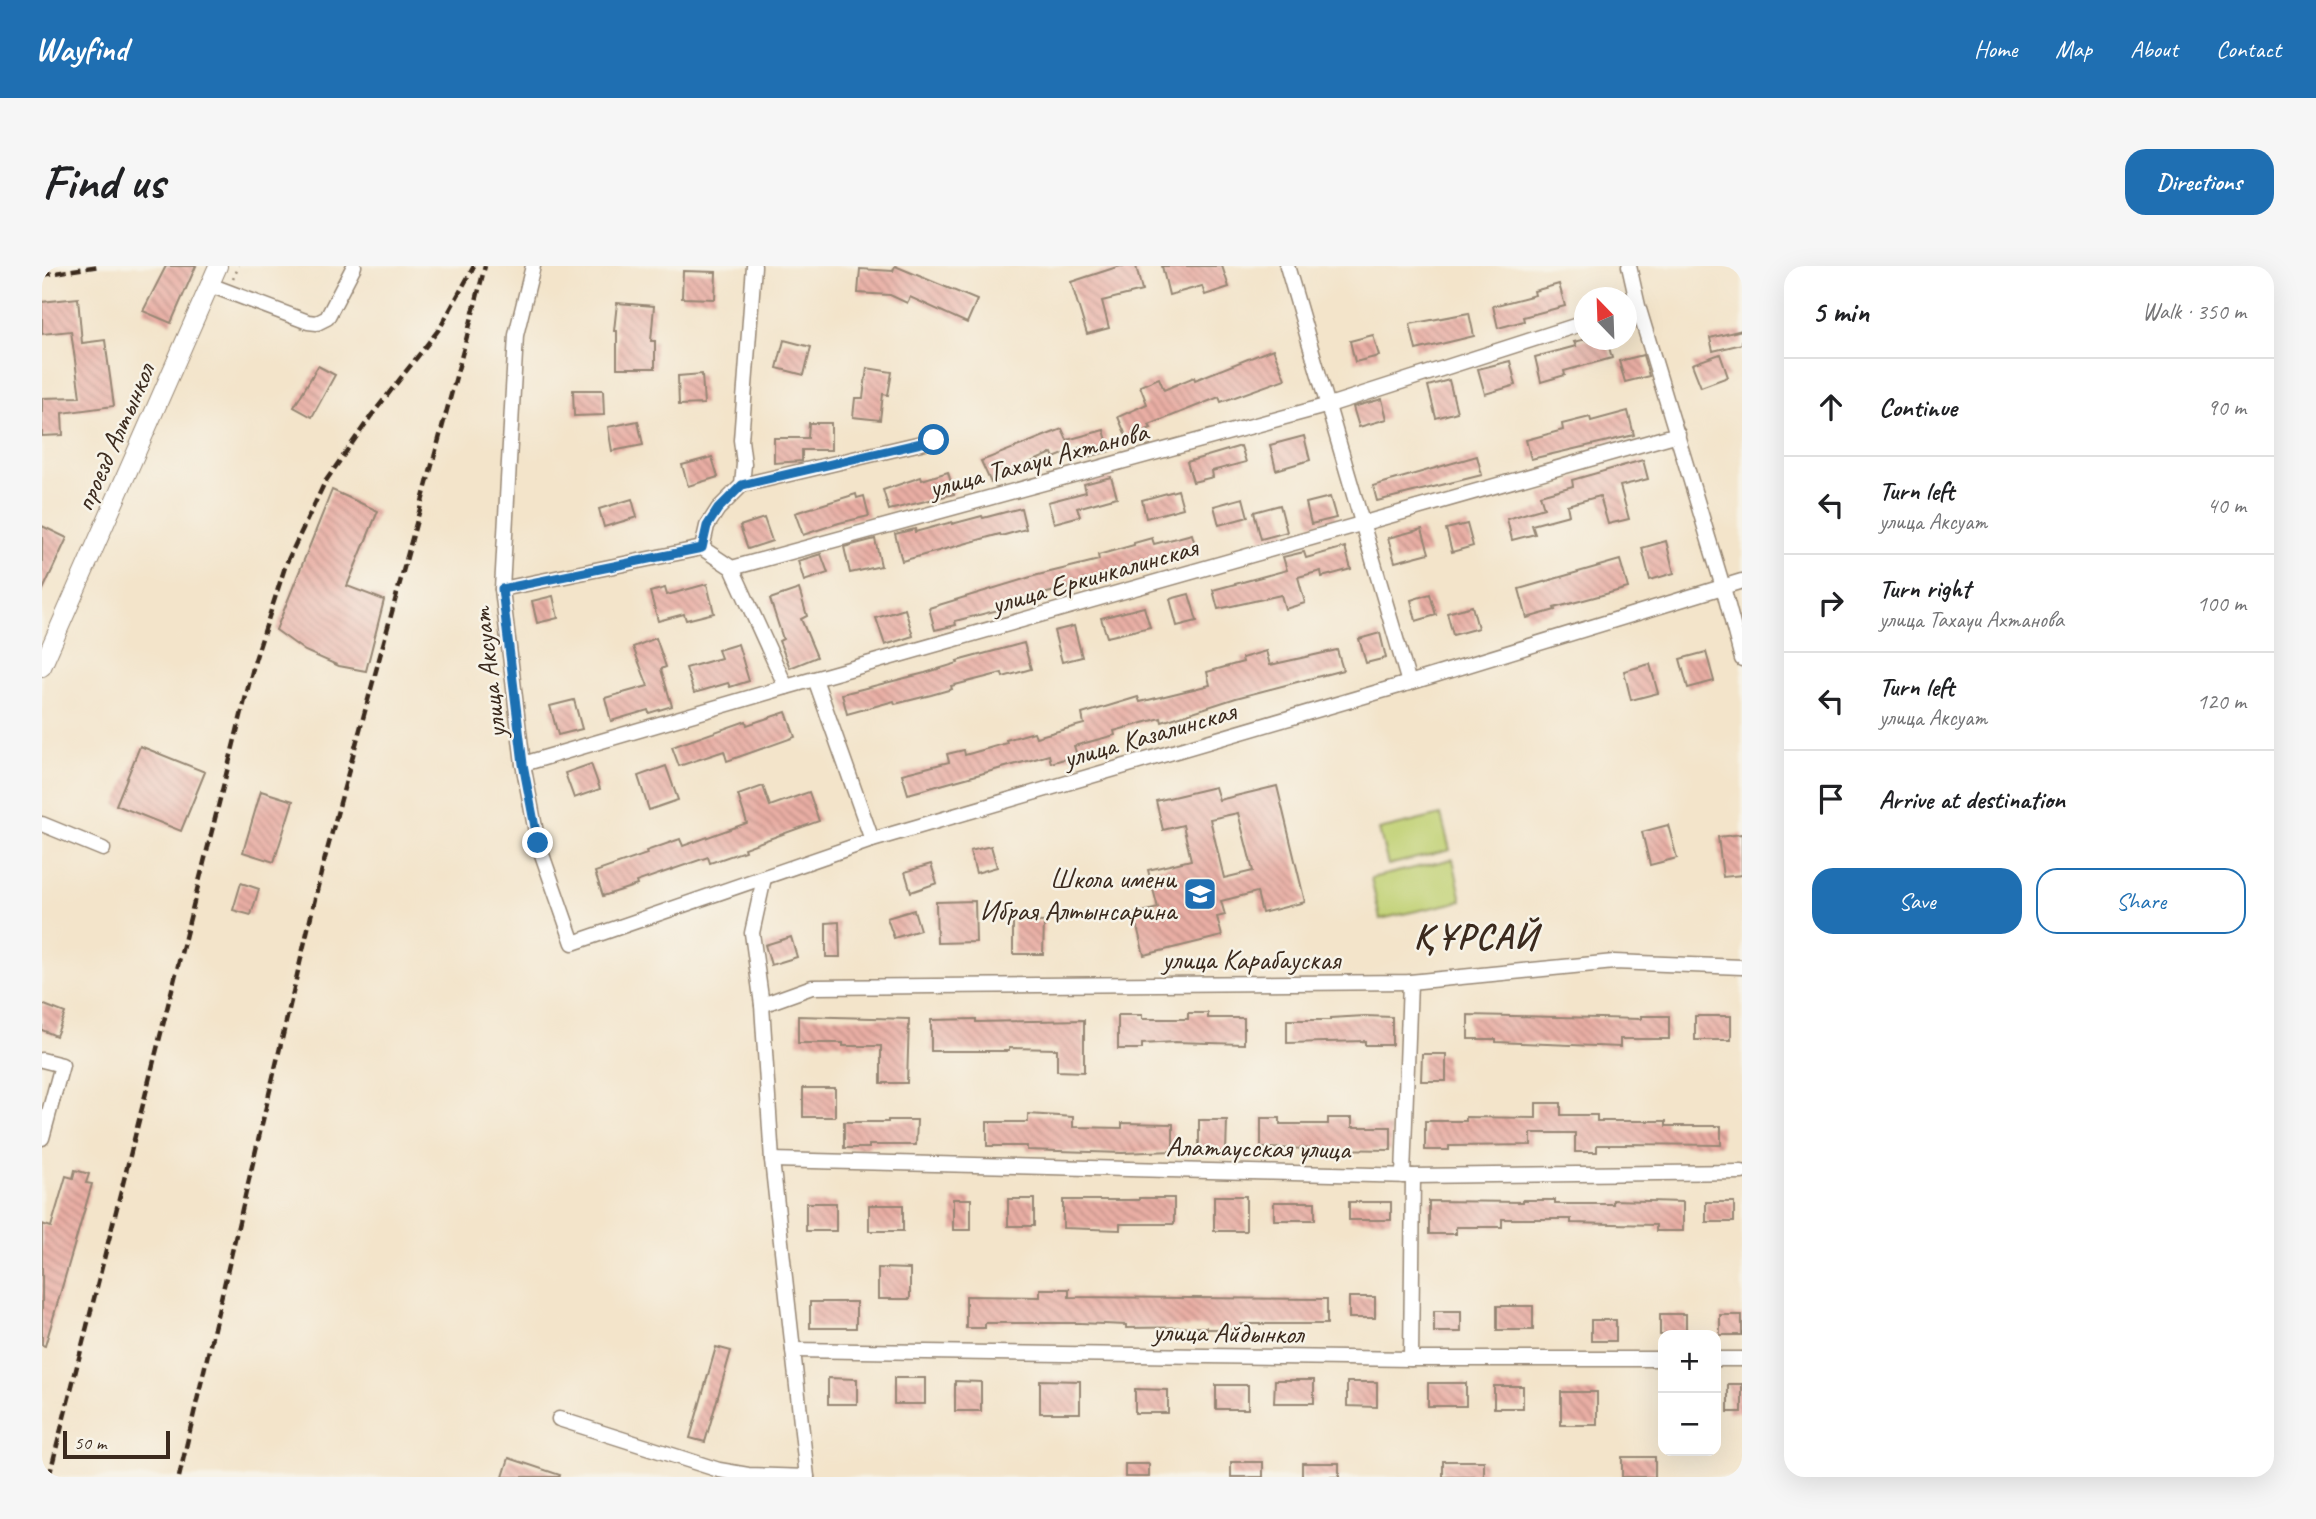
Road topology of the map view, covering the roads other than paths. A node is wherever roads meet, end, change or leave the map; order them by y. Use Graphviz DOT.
graph roads {
  1 [pos="218,266"];
  2 [pos="354,266"];
  3 [pos="533,266"];
  4 [pos="754,266"];
  5 [pos="1287,266"];
  6 [pos="1629,266"];
  7 [pos="210,285"];
  8 [pos="1630,287"];
  9 [pos="1637,322"];
  10 [pos="1574,326"];
  11 [pos="1329,405"];
  12 [pos="1678,434"];
  13 [pos="934,440"];
  14 [pos="742,485"];
  15 [pos="1361,525"];
  16 [pos="702,548"];
  17 [pos="732,568"];
  18 [pos="1742,580"];
  19 [pos="1723,587"];
  20 [pos="502,589"];
  21 [pos="1742,659"];
  22 [pos="42,667"];
  23 [pos="816,679"];
  24 [pos="1409,683"];
  25 [pos="786,687"];
  26 [pos="523,764"];
  27 [pos="42,824"];
  28 [pos="872,840"];
  29 [pos="103,849"];
  30 [pos="764,878"];
  31 [pos="573,943"];
  32 [pos="1742,967"];
  33 [pos="1410,982"];
  34 [pos="761,1005"];
  35 [pos="42,1060"];
  36 [pos="42,1138"];
  37 [pos="772,1160"];
  38 [pos="1742,1172"];
  39 [pos="1408,1176"];
  40 [pos="793,1350"];
  41 [pos="1412,1359"];
  42 [pos="1658,1359"];
  43 [pos="1721,1359"];
  44 [pos="1742,1359"];
  45 [pos="559,1419"];
  46 [pos="807,1477"];
  1 -- 7 [label="main road, проезд Алтынкол"];
  2 -- 7 [label="street"];
  3 -- 20 [label="street, улица Аксуат"];
  4 -- 14 [label="street"];
  5 -- 11 [label="street"];
  6 -- 8 [label="street"];
  7 -- 22 [label="main road, проезд Алтынкол"];
  9 -- 12 [label="street"];
  10 -- 11 [label="street, улица Тахауи Ахтанова"];
  11 -- 15 [label="street"];
  11 -- 17 [label="street, улица Тахауи Ахтанова"];
  12 -- 15 [label="street, улица Еркинкалинская"];
  12 -- 19 [label="street"];
  13 -- 14 [label="street"];
  14 -- 16 [label="street"];
  15 -- 23 [label="street, улица Еркинкалинская"];
  15 -- 24 [label="street"];
  16 -- 17 [label="street"];
  16 -- 20 [label="street"];
  17 -- 25 [label="street"];
  18 -- 19 [label="street, улица Казалинская"];
  19 -- 21 [label="street"];
  19 -- 24 [label="street, улица Казалинская"];
  20 -- 26 [label="street, улица Аксуат"];
  23 -- 25 [label="street, улица Еркинкалинская"];
  23 -- 28 [label="street"];
  24 -- 28 [label="street, улица Казалинская"];
  25 -- 26 [label="street, улица Еркинкалинская"];
  26 -- 31 [label="street, улица Аксуат"];
  27 -- 29 [label="street"];
  28 -- 30 [label="street, улица Казалинская"];
  30 -- 31 [label="street, улица Казалинская"];
  30 -- 34 [label="street"];
  32 -- 33 [label="street, улица Карабауская"];
  33 -- 34 [label="street, улица Карабауская"];
  33 -- 39 [label="street"];
  34 -- 37 [label="street"];
  35 -- 36 [label="street"];
  37 -- 39 [label="street, Алатаусская улица"];
  37 -- 40 [label="street"];
  38 -- 39 [label="street, Алатаусская улица"];
  39 -- 41 [label="street"];
  40 -- 41 [label="street, улица Айдынкол"];
  40 -- 46 [label="street"];
  41 -- 42 [label="street, улица Айдынкол"];
  43 -- 44 [label="street"];
  45 -- 46 [label="street"];
}
